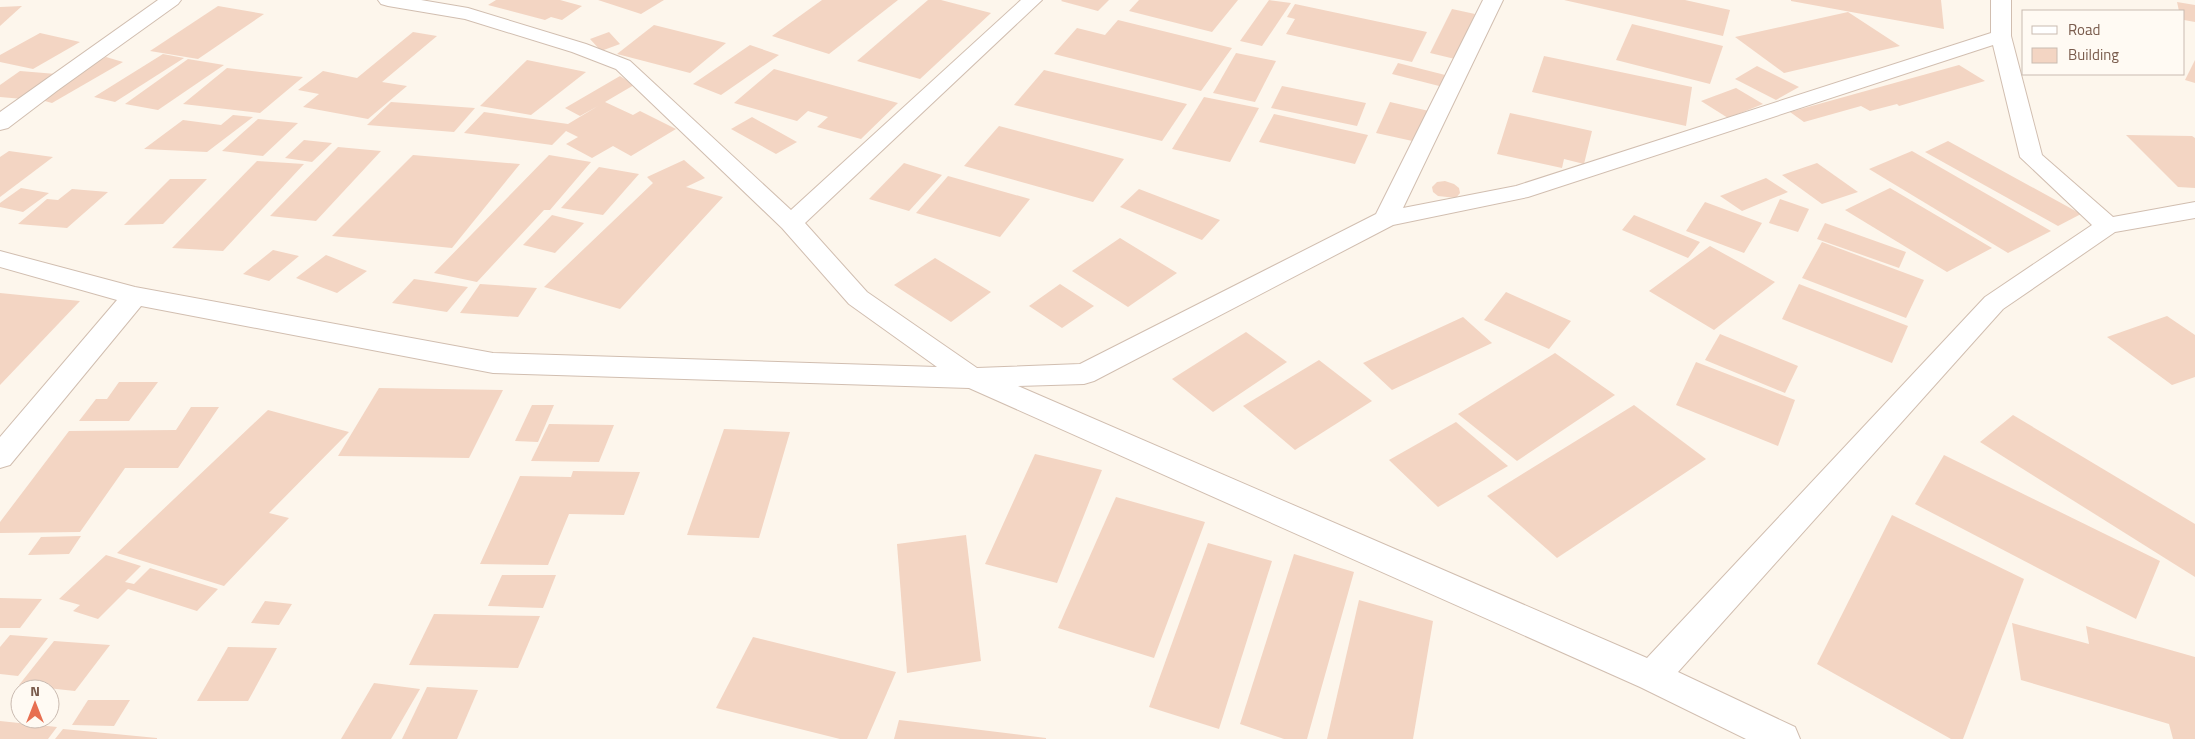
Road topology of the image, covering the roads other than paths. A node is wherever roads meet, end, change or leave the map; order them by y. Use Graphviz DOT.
graph roads {
  1 [pos="170,0"];
  2 [pos="388,0"];
  3 [pos="1032,0"];
  4 [pos="1493,0"];
  5 [pos="2001,0"];
  6 [pos="2001,36"];
  7 [pos="0,124"];
  8 [pos="2195,210"];
  9 [pos="1386,219"];
  10 [pos="791,223"];
  11 [pos="2108,226"];
  12 [pos="0,259"];
  13 [pos="135,296"];
  14 [pos="972,378"];
  15 [pos="0,457"];
  16 [pos="1652,676"];
  17 [pos="1782,739"];
  1 -- 7 [label="street"];
  2 -- 10 [label="street"];
  3 -- 10 [label="street"];
  4 -- 9 [label="street"];
  5 -- 6 [label="street"];
  6 -- 9 [label="street"];
  6 -- 11 [label="street"];
  8 -- 11 [label="street"];
  9 -- 14 [label="street"];
  10 -- 14 [label="street"];
  11 -- 16 [label="street"];
  12 -- 13 [label="street"];
  13 -- 14 [label="street"];
  13 -- 15 [label="street"];
  14 -- 16 [label="street"];
  16 -- 17 [label="street"];
}
